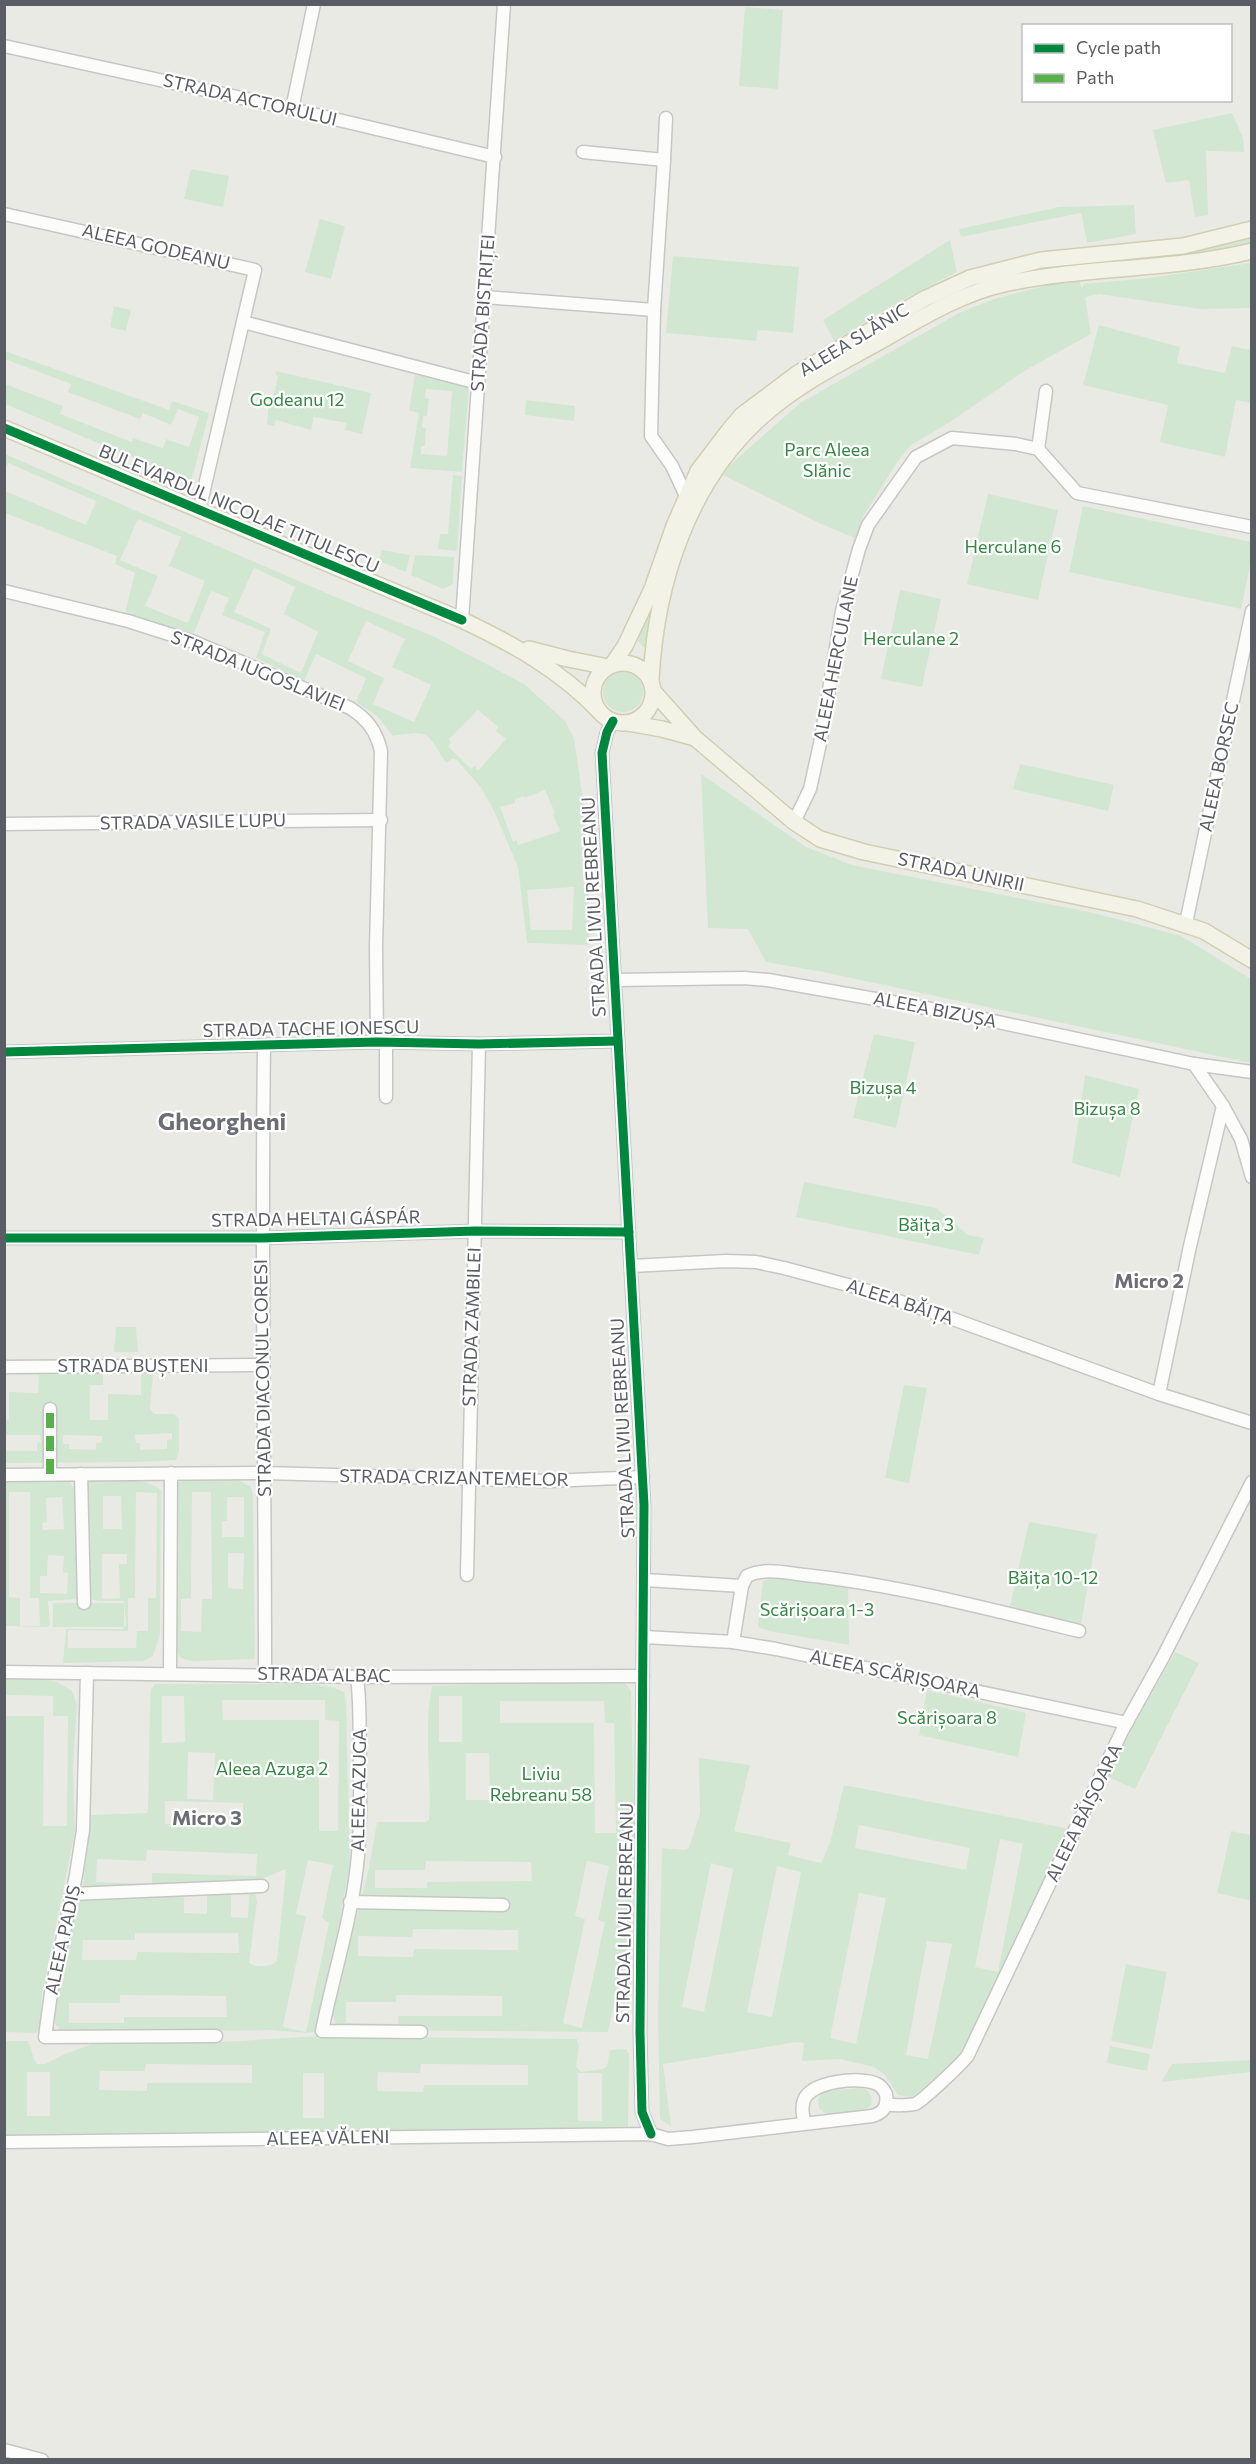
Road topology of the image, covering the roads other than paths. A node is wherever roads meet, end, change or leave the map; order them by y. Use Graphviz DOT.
graph roads {
  1 [pos="314,4"];
  2 [pos="504,4"];
  3 [pos="4,46"];
  4 [pos="292,109"];
  5 [pos="666,118"];
  6 [pos="583,152"];
  7 [pos="495,157"];
  8 [pos="664,160"];
  9 [pos="4,214"];
  10 [pos="1251,229"];
  11 [pos="1251,251"];
  12 [pos="484,297"];
  13 [pos="654,310"];
  14 [pos="243,322"];
  15 [pos="478,383"];
  16 [pos="1046,391"];
  17 [pos="4,428"];
  18 [pos="1038,449"];
  19 [pos="686,496"];
  20 [pos="199,511"];
  21 [pos="1251,527"];
  22 [pos="4,591"];
  23 [pos="1251,611"];
  24 [pos="462,620"];
  25 [pos="509,642"];
  26 [pos="610,666"];
  27 [pos="653,686"];
  28 [pos="599,711"];
  29 [pos="620,722"];
  30 [pos="695,738"];
  31 [pos="381,820"];
  32 [pos="794,822"];
  33 [pos="4,824"];
  34 [pos="1186,923"];
  35 [pos="1251,960"];
  36 [pos="614,980"];
  37 [pos="618,1041"];
  38 [pos="382,1042"];
  39 [pos="479,1044"];
  40 [pos="264,1046"];
  41 [pos="4,1052"];
  42 [pos="1194,1064"];
  43 [pos="1251,1072"];
  44 [pos="386,1097"];
  45 [pos="1223,1106"];
  46 [pos="1251,1177"];
  47 [pos="475,1231"];
  48 [pos="629,1232"];
  49 [pos="4,1238"];
  50 [pos="262,1238"];
  51 [pos="631,1266"];
  52 [pos="261,1365"];
  53 [pos="4,1367"];
  54 [pos="1159,1394"];
  55 [pos="50,1409"];
  56 [pos="1251,1423"];
  57 [pos="171,1473"];
  58 [pos="265,1473"];
  59 [pos="50,1474"];
  60 [pos="81,1474"];
  61 [pos="4,1475"];
  62 [pos="643,1477"];
  63 [pos="468,1480"];
  64 [pos="1251,1482"];
  65 [pos="467,1575"];
  66 [pos="645,1580"];
  67 [pos="742,1586"];
  68 [pos="84,1603"];
  69 [pos="1080,1631"];
  70 [pos="644,1637"];
  71 [pos="732,1642"];
  72 [pos="4,1672"];
  73 [pos="87,1673"];
  74 [pos="170,1674"];
  75 [pos="265,1674"];
  76 [pos="644,1676"];
  77 [pos="357,1677"];
  78 [pos="1127,1723"];
  79 [pos="262,1886"];
  80 [pos="71,1894"];
  81 [pos="350,1902"];
  82 [pos="503,1905"];
  83 [pos="421,2032"];
  84 [pos="216,2036"];
  85 [pos="886,2105"];
  86 [pos="805,2124"];
  87 [pos="651,2134"];
  88 [pos="4,2142"];
  89 [pos="4,2450"];
  90 [pos="42,2460"];
  1 -- 4 [label="street"];
  2 -- 7 [label="street, STRADA BISTRIȚEI"];
  3 -- 4 [label="street, STRADA ACTORULUI"];
  4 -- 7 [label="street, STRADA ACTORULUI"];
  5 -- 8 [label="street"];
  6 -- 8 [label="street"];
  7 -- 12 [label="street, STRADA BISTRIȚEI"];
  8 -- 13 [label="street"];
  9 -- 14 [label="street, ALEEA GODEANU"];
  10 -- 19 [label="main road, ALEEA SLĂNIC"];
  11 -- 27 [label="main road, ALEEA SLĂNIC"];
  12 -- 13 [label="street"];
  12 -- 15 [label="street, STRADA BISTRIȚEI"];
  13 -- 19 [label="street"];
  14 -- 15 [label="street"];
  14 -- 20 [label="street, ALEEA GODEANU"];
  15 -- 24 [label="street, STRADA BISTRIȚEI"];
  16 -- 18 [label="street"];
  17 -- 20 [label="main road, BULEVARDUL NICOLAE TITULESCU"];
  18 -- 21 [label="street"];
  18 -- 32 [label="street, ALEEA HERCULANE"];
  19 -- 26 [label="main road, ALEEA SLĂNIC"];
  20 -- 24 [label="main road, BULEVARDUL NICOLAE TITULESCU"];
  22 -- 31 [label="street, STRADA IUGOSLAVIEI"];
  23 -- 34 [label="street, ALEEA BORSEC"];
  24 -- 25 [label="main road, BULEVARDUL NICOLAE TITULESCU"];
  25 -- 26 [label="main road, BULEVARDUL NICOLAE TITULESCU"];
  25 -- 28 [label="main road, BULEVARDUL NICOLAE TITULESCU"];
  26 -- 27 [label="main road"];
  26 -- 28 [label="main road"];
  27 -- 29 [label="main road"];
  27 -- 30 [label="main road, STRADA UNIRII"];
  28 -- 29 [label="main road"];
  29 -- 30 [label="main road, STRADA UNIRII"];
  29 -- 36 [label="street, STRADA LIVIU REBREANU"];
  30 -- 32 [label="main road, STRADA UNIRII"];
  31 -- 33 [label="street, STRADA VASILE LUPU"];
  31 -- 38 [label="street, STRADA IUGOSLAVIEI"];
  32 -- 34 [label="main road, STRADA UNIRII"];
  34 -- 35 [label="main road, STRADA UNIRII"];
  36 -- 37 [label="street, STRADA LIVIU REBREANU"];
  36 -- 42 [label="street, ALEEA BIZUȘA"];
  37 -- 39 [label="street, STRADA TACHE IONESCU"];
  37 -- 48 [label="street, STRADA LIVIU REBREANU"];
  38 -- 39 [label="street, STRADA TACHE IONESCU"];
  38 -- 40 [label="street, STRADA TACHE IONESCU"];
  38 -- 44 [label="street, STRADA IUGOSLAVIEI"];
  39 -- 47 [label="street, STRADA ZAMBILEI"];
  40 -- 41 [label="street, STRADA TACHE IONESCU"];
  40 -- 50 [label="street, STRADA DIACONUL CORESI"];
  42 -- 43 [label="street, ALEEA BIZUȘA"];
  42 -- 45 [label="street"];
  45 -- 46 [label="street"];
  45 -- 54 [label="street"];
  47 -- 48 [label="street, STRADA HELTAI GÁSPÁR"];
  47 -- 50 [label="street, STRADA HELTAI GÁSPÁR"];
  47 -- 63 [label="street, STRADA ZAMBILEI"];
  48 -- 51 [label="street, STRADA LIVIU REBREANU"];
  49 -- 50 [label="street, STRADA HELTAI GÁSPÁR"];
  50 -- 52 [label="street, STRADA DIACONUL CORESI"];
  51 -- 54 [label="street, ALEEA BĂIȚA"];
  51 -- 62 [label="street, STRADA LIVIU REBREANU"];
  52 -- 53 [label="street, STRADA BUȘTENI"];
  52 -- 58 [label="street, STRADA DIACONUL CORESI"];
  54 -- 56 [label="street, ALEEA BĂIȚA"];
  55 -- 59 [label="street"];
  57 -- 58 [label="street, STRADA CRIZANTEMELOR"];
  57 -- 60 [label="street, STRADA CRIZANTEMELOR"];
  57 -- 74 [label="street"];
  58 -- 63 [label="street, STRADA CRIZANTEMELOR"];
  58 -- 75 [label="street, STRADA DIACONUL CORESI"];
  59 -- 60 [label="street, STRADA CRIZANTEMELOR"];
  59 -- 61 [label="street, STRADA CRIZANTEMELOR"];
  60 -- 68 [label="street"];
  62 -- 63 [label="street, STRADA CRIZANTEMELOR"];
  62 -- 66 [label="street, STRADA LIVIU REBREANU"];
  63 -- 65 [label="street, STRADA ZAMBILEI"];
  64 -- 78 [label="street, ALEEA BĂIȘOARA"];
  66 -- 67 [label="street"];
  66 -- 70 [label="street, STRADA LIVIU REBREANU"];
  67 -- 69 [label="street"];
  67 -- 71 [label="street"];
  70 -- 71 [label="street, ALEEA SCĂRIȘOARA"];
  70 -- 76 [label="street, STRADA LIVIU REBREANU"];
  71 -- 78 [label="street, ALEEA SCĂRIȘOARA"];
  72 -- 73 [label="street, STRADA ALBAC"];
  73 -- 74 [label="street, STRADA ALBAC"];
  73 -- 80 [label="street, ALEEA PADIȘ"];
  74 -- 75 [label="street, STRADA ALBAC"];
  75 -- 77 [label="street, STRADA ALBAC"];
  76 -- 77 [label="street, STRADA ALBAC"];
  76 -- 87 [label="street, STRADA LIVIU REBREANU"];
  77 -- 81 [label="street, ALEEA AZUGA"];
  78 -- 85 [label="street, ALEEA BĂIȘOARA"];
  79 -- 80 [label="street"];
  80 -- 84 [label="street, ALEEA PADIȘ"];
  81 -- 82 [label="street"];
  81 -- 83 [label="street, ALEEA AZUGA"];
  85 -- 86 [label="street, ALEEA BĂIȘOARA"];
  85 -- 86 [label="street"];
  86 -- 87 [label="street, ALEEA BĂIȘOARA"];
  87 -- 88 [label="street, ALEEA VĂLENI"];
  89 -- 90 [label="street"];
}
